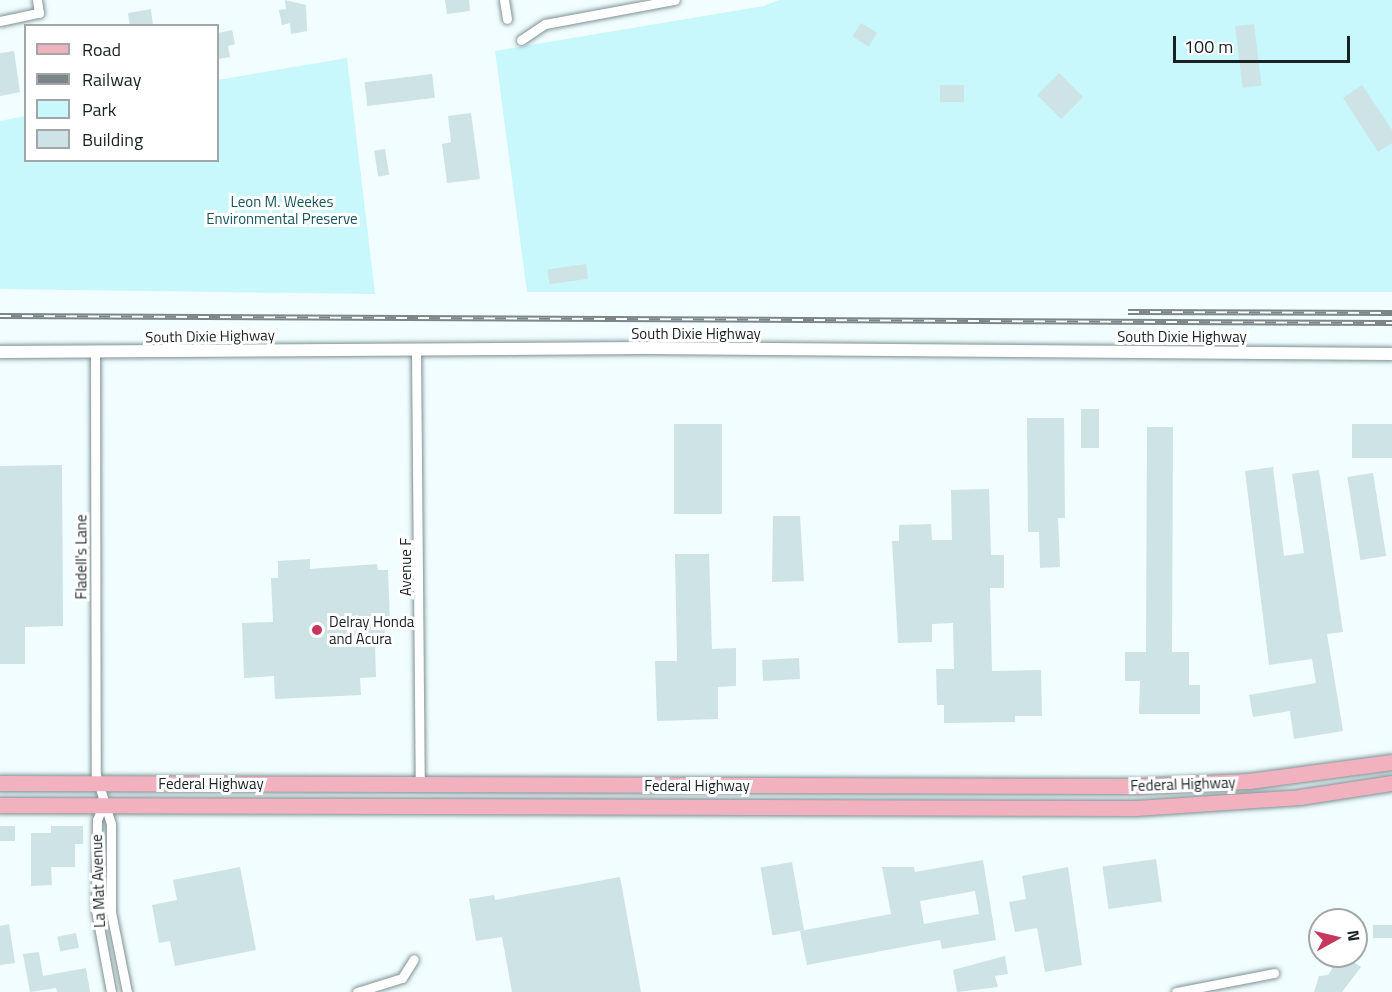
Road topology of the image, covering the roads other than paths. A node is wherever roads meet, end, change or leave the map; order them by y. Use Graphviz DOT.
graph roads {
  1 [pos="37,0"];
  2 [pos="504,0"];
  3 [pos="675,0"];
  4 [pos="507,18"];
  5 [pos="0,21"];
  6 [pos="520,40"];
  7 [pos="416,350"];
  8 [pos="0,352"];
  9 [pos="95,352"];
  10 [pos="1392,354"];
  11 [pos="96,762"];
  12 [pos="1392,762"];
  13 [pos="1272,778"];
  14 [pos="0,783"];
  15 [pos="98,783"];
  16 [pos="1392,783"];
  17 [pos="420,785"];
  18 [pos="1252,801"];
  19 [pos="0,805"];
  20 [pos="102,805"];
  21 [pos="414,959"];
  22 [pos="1274,973"];
  23 [pos="111,992"];
  24 [pos="127,992"];
  25 [pos="357,992"];
  26 [pos="1176,992"];
  1 -- 5 [label="street"];
  2 -- 4 [label="street"];
  3 -- 6 [label="street"];
  7 -- 9 [label="street, South Dixie Highway"];
  7 -- 10 [label="street, South Dixie Highway"];
  7 -- 17 [label="street, Avenue F"];
  8 -- 9 [label="street, South Dixie Highway"];
  9 -- 11 [label="street, Fladell's Lane"];
  11 -- 15 [label="street, La Mat Avenue"];
  12 -- 13 [label="main road, Federal Highway"];
  13 -- 17 [label="main road, Federal Highway"];
  13 -- 18 [label="main road"];
  14 -- 15 [label="main road, Federal Highway"];
  15 -- 17 [label="main road, Federal Highway"];
  15 -- 20 [label="street, La Mat Avenue"];
  16 -- 18 [label="main road, Federal Highway"];
  18 -- 20 [label="main road, Federal Highway"];
  19 -- 20 [label="main road, Federal Highway"];
  20 -- 23 [label="street, La Mat Avenue"];
  20 -- 24 [label="street, La Mat Avenue"];
  21 -- 25 [label="street"];
  22 -- 26 [label="street"];
}
